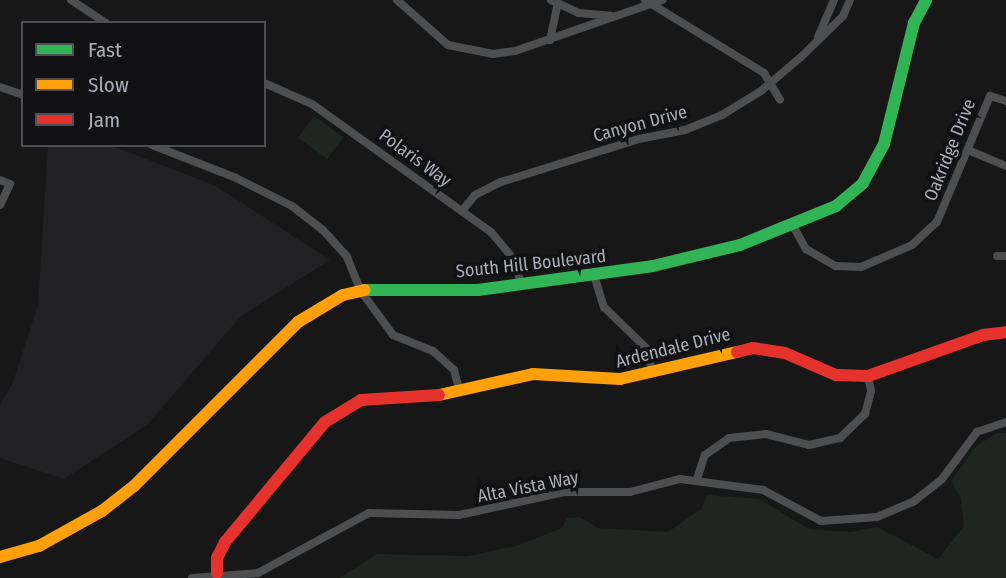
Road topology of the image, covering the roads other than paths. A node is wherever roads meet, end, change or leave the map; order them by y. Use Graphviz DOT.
graph roads {
  1 [pos="71,0"];
  2 [pos="397,0"];
  3 [pos="662,0"];
  4 [pos="834,0"];
  5 [pos="850,0"];
  6 [pos="926,0"];
  7 [pos="554,3"];
  8 [pos="647,3"];
  9 [pos="613,17"];
  10 [pos="103,21"];
  11 [pos="550,40"];
  12 [pos="815,43"];
  13 [pos="772,83"];
  14 [pos="266,84"];
  15 [pos="0,87"];
  16 [pos="21,94"];
  17 [pos="780,100"];
  18 [pos="1006,101"];
  19 [pos="157,147"];
  20 [pos="968,150"];
  21 [pos="1006,166"];
  22 [pos="0,180"];
  23 [pos="0,205"];
  24 [pos="462,212"];
  25 [pos="792,224"];
  26 [pos="594,275"];
  27 [pos="521,285"];
  28 [pos="360,290"];
  29 [pos="1006,332"];
  30 [pos="652,370"];
  31 [pos="868,376"];
  32 [pos="460,392"];
  33 [pos="1006,422"];
  34 [pos="697,479"];
  35 [pos="0,557"];
  36 [pos="217,573"];
  37 [pos="192,578"];
  1 -- 10 [label="street"];
  2 -- 11 [label="street"];
  3 -- 8 [label="street"];
  4 -- 12 [label="street, Canyon Drive"];
  5 -- 12 [label="street, Canyon Drive"];
  6 -- 25 [label="street, South Hill Boulevard"];
  7 -- 9 [label="street"];
  7 -- 11 [label="street"];
  8 -- 9 [label="street"];
  8 -- 13 [label="street"];
  9 -- 11 [label="street"];
  12 -- 13 [label="street, Canyon Drive"];
  13 -- 17 [label="street"];
  13 -- 24 [label="street, Canyon Drive"];
  14 -- 24 [label="street, Polaris Way"];
  15 -- 16 [label="street"];
  18 -- 20 [label="street, Oakridge Drive"];
  19 -- 28 [label="street"];
  20 -- 21 [label="street"];
  20 -- 25 [label="street, Oakridge Drive"];
  22 -- 23 [label="street"];
  24 -- 27 [label="street, Polaris Way"];
  25 -- 26 [label="street, South Hill Boulevard"];
  26 -- 27 [label="street, South Hill Boulevard"];
  26 -- 30 [label="street"];
  27 -- 28 [label="street, South Hill Boulevard"];
  28 -- 32 [label="street"];
  28 -- 35 [label="street, South Hill Boulevard"];
  29 -- 31 [label="street, Ardendale Drive"];
  30 -- 31 [label="street, Ardendale Drive"];
  30 -- 32 [label="street, Ardendale Drive"];
  31 -- 34 [label="street"];
  32 -- 36 [label="street, Ardendale Drive"];
  33 -- 34 [label="street, Alta Vista Way"];
  34 -- 36 [label="street, Alta Vista Way"];
  36 -- 37 [label="street, Alta Vista Way"];
}
